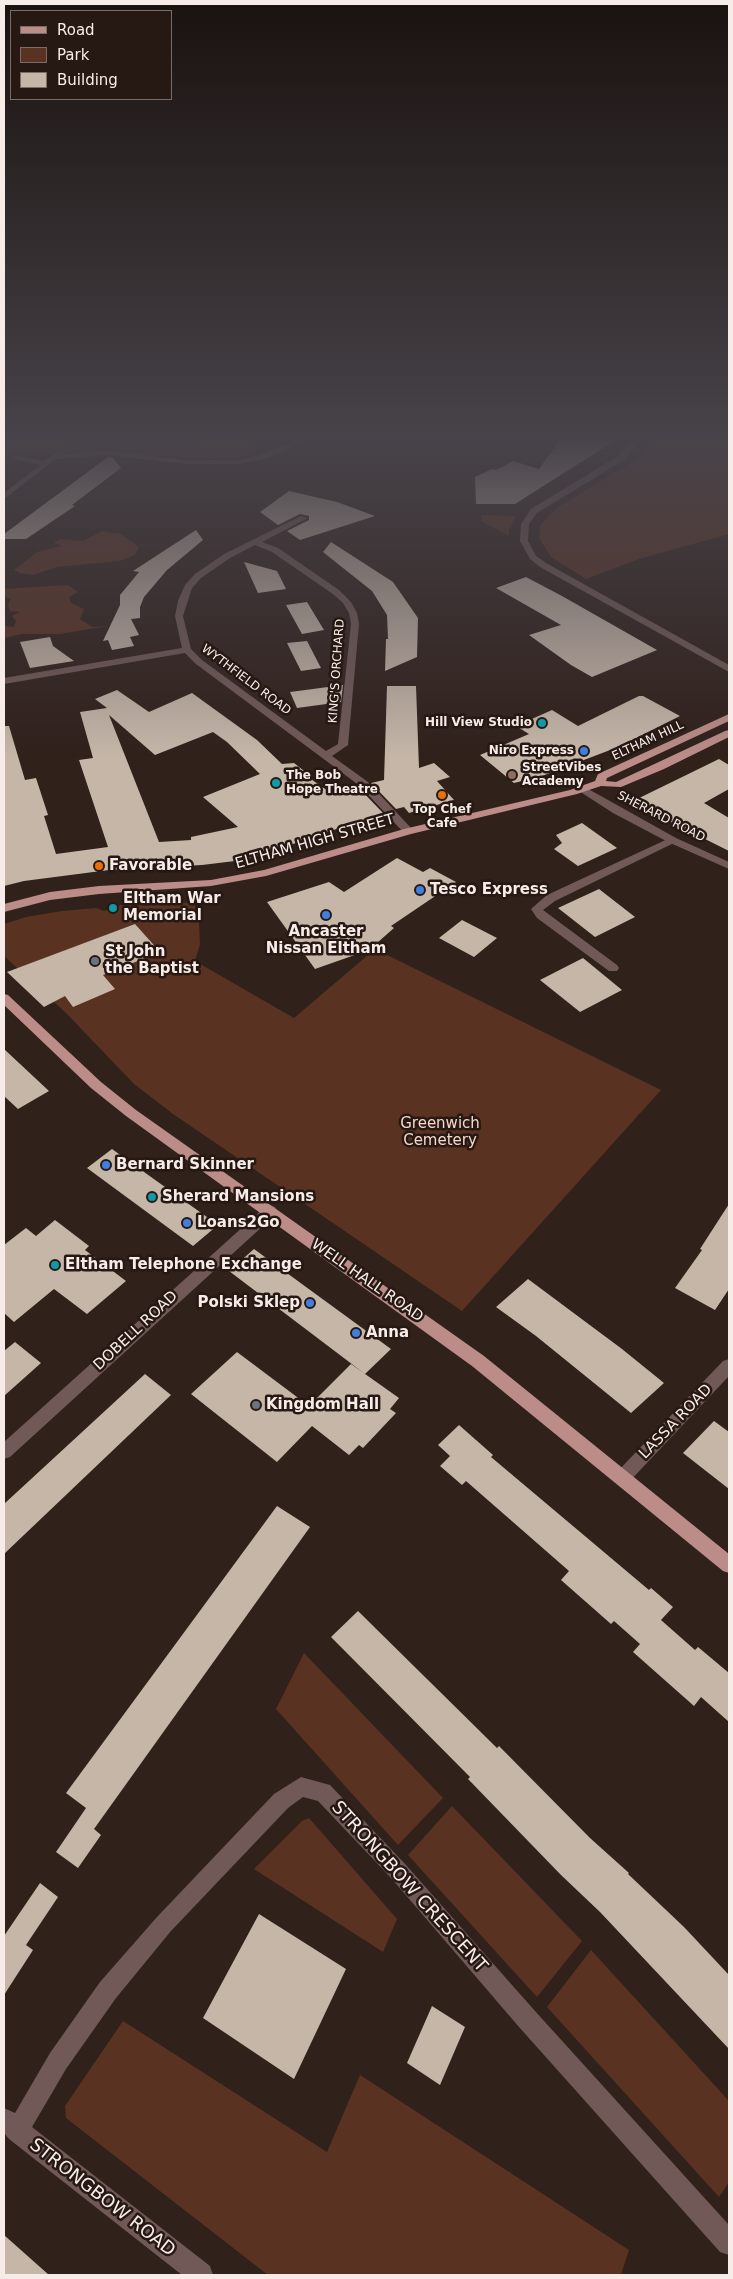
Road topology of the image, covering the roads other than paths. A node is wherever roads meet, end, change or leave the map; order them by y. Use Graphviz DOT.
graph roads {
  1 [pos="250,544"];
  2 [pos="260,544"];
  3 [pos="526,544"];
  4 [pos="187,650"];
  5 [pos="729,669"];
  6 [pos="4,681"];
  7 [pos="729,717"];
  8 [pos="729,734"];
  9 [pos="326,755"];
  10 [pos="600,783"];
  11 [pos="583,789"];
  12 [pos="408,831"];
  13 [pos="672,840"];
  14 [pos="729,866"];
  15 [pos="4,908"];
  16 [pos="613,968"];
  17 [pos="4,998"];
  18 [pos="270,1211"];
  19 [pos="729,1366"];
  20 [pos="4,1452"];
  21 [pos="622,1478"];
  22 [pos="729,1565"];
  23 [pos="10,2125"];
  24 [pos="729,2243"];
  25 [pos="201,2275"];
  1 -- 4 [label="street"];
  2 -- 9 [label="street, KING'S ORCHARD"];
  3 -- 5 [label="street"];
  4 -- 6 [label="street, WYTHFIELD ROAD"];
  4 -- 9 [label="street, WYTHFIELD ROAD"];
  7 -- 10 [label="main road, ELTHAM HILL"];
  8 -- 10 [label="main road, ELTHAM HILL"];
  9 -- 12 [label="street, WYTHFIELD ROAD"];
  10 -- 11 [label="main road, ELTHAM HIGH STREET"];
  11 -- 12 [label="main road, ELTHAM HIGH STREET"];
  11 -- 13 [label="street, SHERARD ROAD"];
  12 -- 15 [label="main road, ELTHAM HIGH STREET"];
  13 -- 14 [label="street, SHERARD ROAD"];
  13 -- 16 [label="street"];
  17 -- 18 [label="main road, WELL HALL ROAD"];
  18 -- 20 [label="street, DOBELL ROAD"];
  18 -- 21 [label="main road, WELL HALL ROAD"];
  19 -- 21 [label="street, LASSA ROAD"];
  21 -- 22 [label="main road, WELL HALL ROAD"];
  23 -- 24 [label="street, STRONGBOW CRESCENT"];
  23 -- 25 [label="street, STRONGBOW ROAD"];
}
